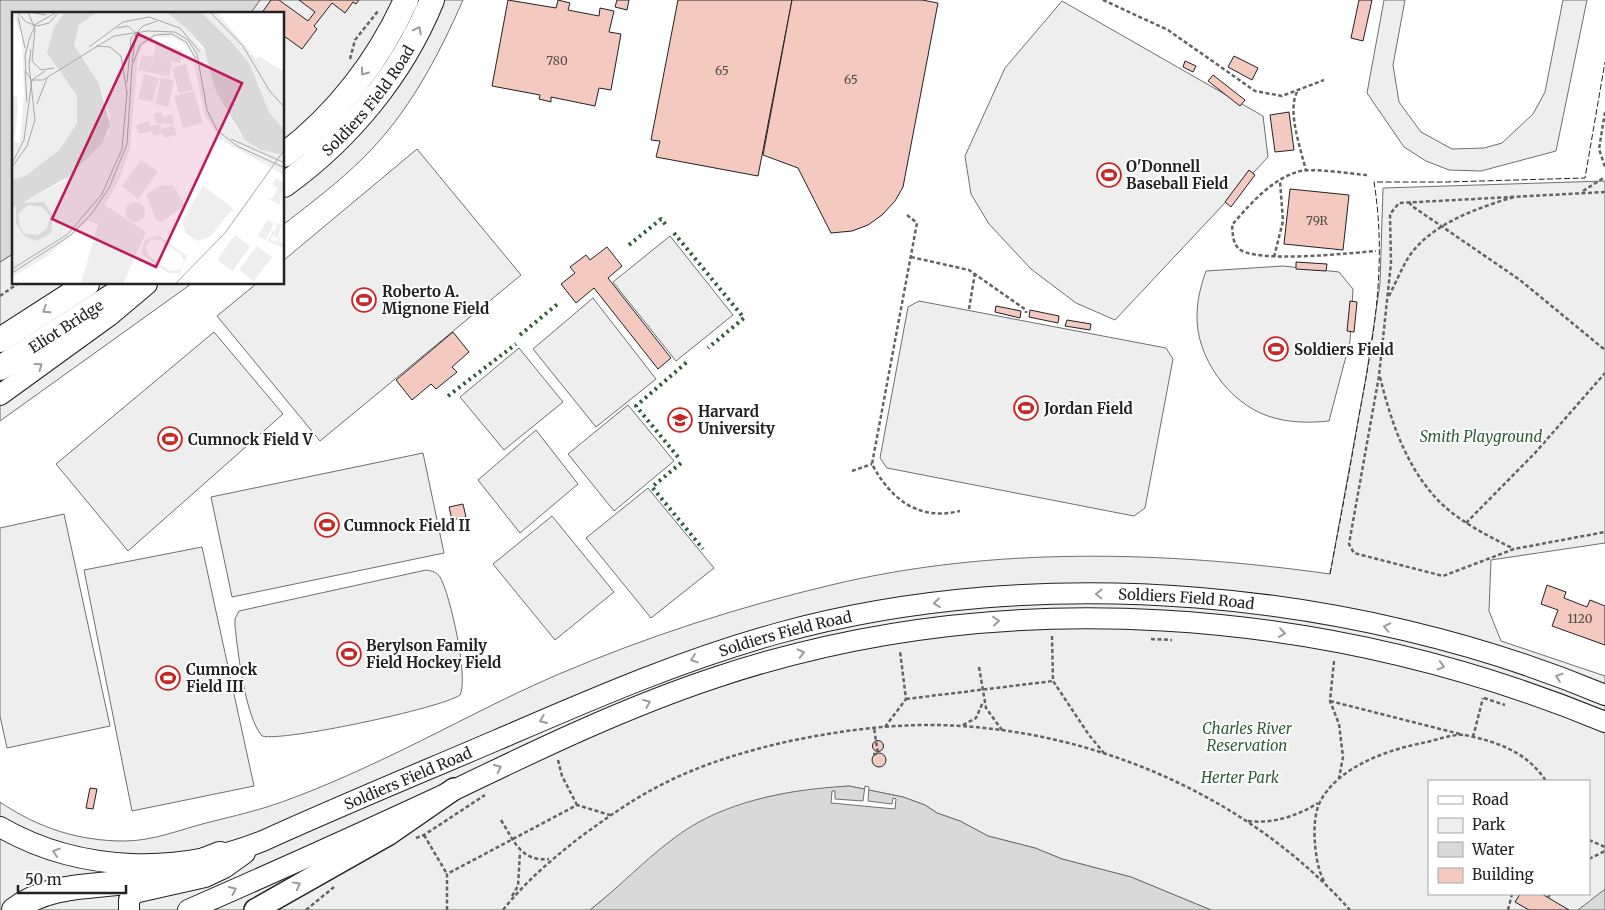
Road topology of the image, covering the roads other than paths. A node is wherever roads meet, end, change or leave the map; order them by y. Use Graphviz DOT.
graph roads {
  1 [pos="406,0"];
  2 [pos="432,0"];
  3 [pos="285,154"];
  4 [pos="285,183"];
  5 [pos="85,285"];
  6 [pos="129,285"];
  7 [pos="146,285"];
  8 [pos="0,340"];
  9 [pos="0,368"];
  10 [pos="0,395"];
  11 [pos="1605,695"];
  12 [pos="1605,722"];
  13 [pos="454,789"];
  14 [pos="0,826"];
  15 [pos="259,843"];
  16 [pos="220,854"];
  17 [pos="14,910"];
  18 [pos="130,910"];
  19 [pos="188,910"];
  20 [pos="255,910"];
  1 -- 3 [label="highway, Soldiers Field Road, one-way"];
  4 -- 2 [label="highway, Soldiers Field Road, one-way"];
  5 -- 8 [label="highway, one-way"];
  6 -- 9 [label="highway, Eliot Bridge"];
  10 -- 7 [label="main road, one-way"];
  11 -- 15 [label="main road, Soldiers Field Road, one-way"];
  13 -- 12 [label="main road, Soldiers Field Road, one-way"];
  19 -- 13 [label="main road, Soldiers Field Road, one-way"];
  20 -- 13 [label="highway, one-way"];
  16 -- 14 [label="main road, Soldiers Field Road, one-way"];
  15 -- 16 [label="main road, Soldiers Field Road"];
  15 -- 18 [label="main road"];
  16 -- 17 [label="highway"];
}
